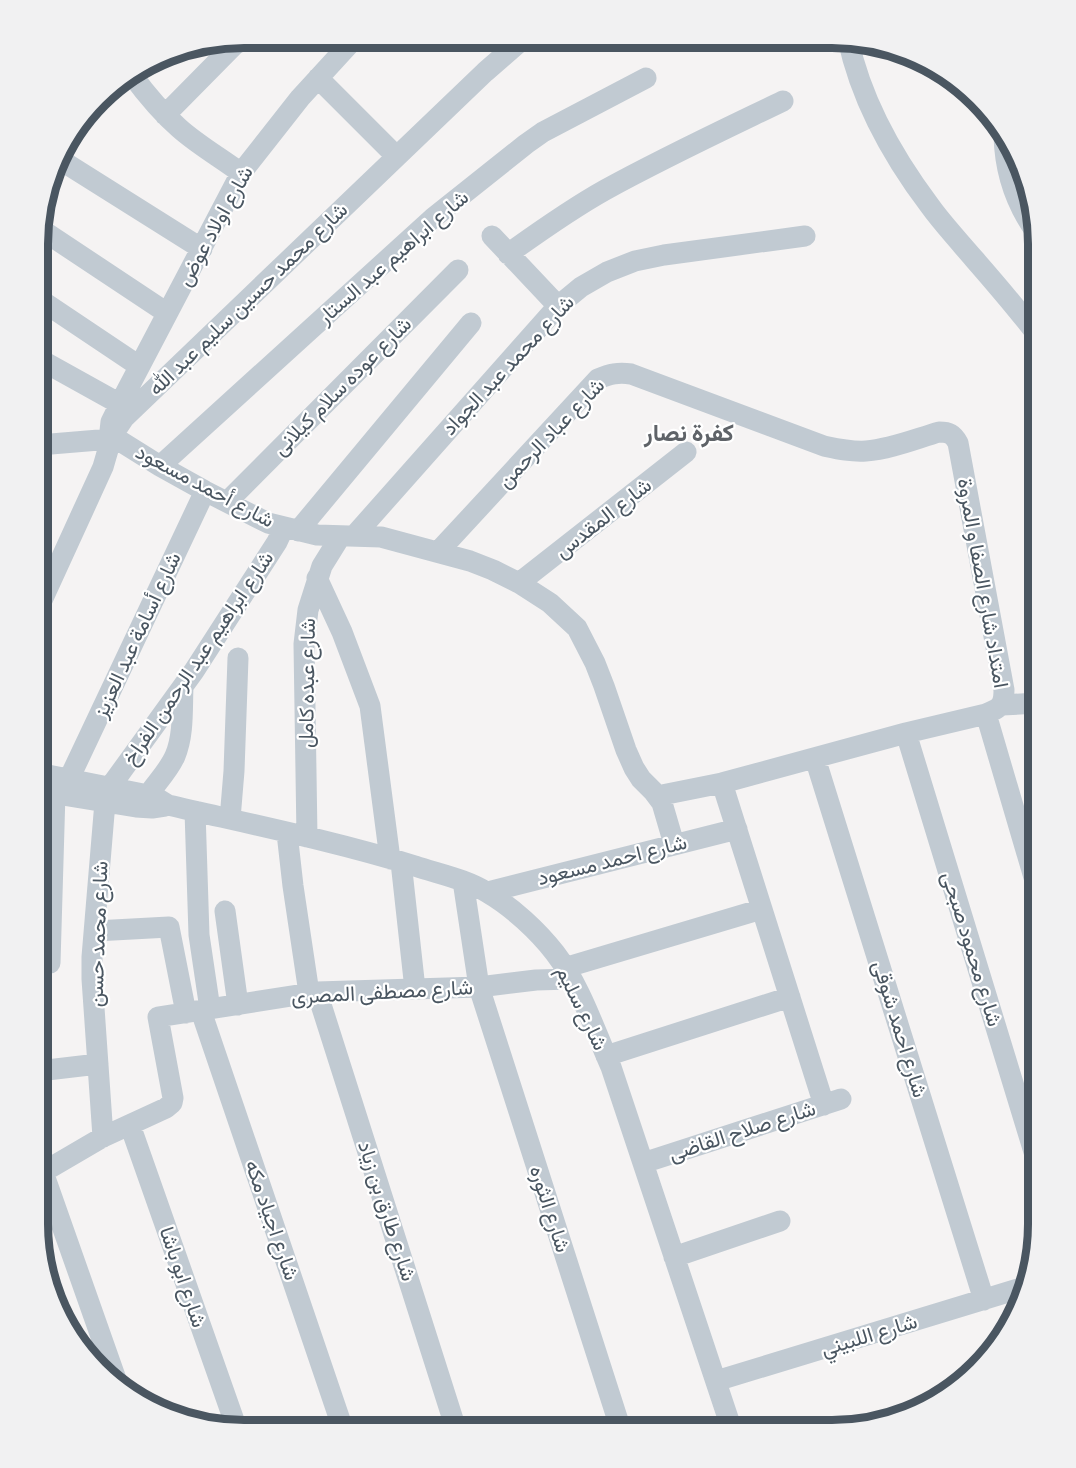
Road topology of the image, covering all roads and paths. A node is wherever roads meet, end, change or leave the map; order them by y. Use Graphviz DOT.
graph roads {
  1 [pos="346,48"];
  2 [pos="513,48"];
  3 [pos="230,49"];
  4 [pos="851,49"];
  5 [pos="318,78"];
  6 [pos="646,78"];
  7 [pos="136,80"];
  8 [pos="783,101"];
  9 [pos="165,115"];
  10 [pos="1005,152"];
  11 [pos="396,156"];
  12 [pos="66,163"];
  13 [pos="241,173"];
  14 [pos="1026,217"];
  15 [pos="49,235"];
  16 [pos="492,236"];
  17 [pos="805,236"];
  18 [pos="202,249"];
  19 [pos="508,254"];
  20 [pos="458,270"];
  21 [pos="48,305"];
  22 [pos="558,306"];
  23 [pos="167,314"];
  24 [pos="471,323"];
  25 [pos="1028,323"];
  26 [pos="48,364"];
  27 [pos="140,366"];
  28 [pos="120,404"];
  29 [pos="112,437"];
  30 [pos="958,442"];
  31 [pos="48,445"];
  32 [pos="686,452"];
  33 [pos="160,466"];
  34 [pos="205,491"];
  35 [pos="227,502"];
  36 [pos="291,529"];
  37 [pos="347,536"];
  38 [pos="438,552"];
  39 [pos="317,578"];
  40 [pos="519,584"];
  41 [pos="48,588"];
  42 [pos="238,658"];
  43 [pos="183,686"];
  44 [pos="1028,704"];
  45 [pos="994,709"];
  46 [pos="906,733"];
  47 [pos="815,758"];
  48 [pos="722,783"];
  49 [pos="54,788"];
  50 [pos="108,794"];
  51 [pos="148,795"];
  52 [pos="657,796"];
  53 [pos="168,805"];
  54 [pos="195,811"];
  55 [pos="230,819"];
  56 [pos="737,829"];
  57 [pos="297,835"];
  58 [pos="674,844"];
  59 [pos="1028,850"];
  60 [pos="396,860"];
  61 [pos="463,881"];
  62 [pos="488,892"];
  63 [pos="762,909"];
  64 [pos="225,911"];
  65 [pos="95,931"];
  66 [pos="50,963"];
  67 [pos="568,973"];
  68 [pos="479,987"];
  69 [pos="415,989"];
  70 [pos="313,993"];
  71 [pos="790,997"];
  72 [pos="238,1005"];
  73 [pos="199,1011"];
  74 [pos="606,1056"];
  75 [pos="98,1064"];
  76 [pos="48,1070"];
  77 [pos="130,1125"];
  78 [pos="1028,1132"];
  79 [pos="103,1137"];
  80 [pos="643,1162"];
  81 [pos="48,1168"];
  82 [pos="48,1195"];
  83 [pos="780,1221"];
  84 [pos="674,1257"];
  85 [pos="1017,1289"];
  86 [pos="984,1300"];
  87 [pos="112,1368"];
  88 [pos="716,1382"];
  89 [pos="234,1419"];
  90 [pos="340,1420"];
  91 [pos="453,1420"];
  92 [pos="618,1420"];
  93 [pos="729,1420"];
  1 -- 5 [label="street, شارع اولاد عوض"];
  2 -- 11 [label="street, شارع محمد حسين سليم عبد الله"];
  3 -- 9 [label="street"];
  4 -- 25 [label="street"];
  5 -- 11 [label="street"];
  5 -- 13 [label="street, شارع اولاد عوض"];
  6 -- 33 [label="street, شارع ابراهيم عبد الستار"];
  7 -- 9 [label="street"];
  8 -- 19 [label="street"];
  9 -- 13 [label="street"];
  10 -- 14 [label="street"];
  11 -- 29 [label="street, شارع محمد حسين سليم عبد الله"];
  12 -- 18 [label="street"];
  13 -- 18 [label="street, شارع اولاد عوض"];
  15 -- 23 [label="street"];
  16 -- 19 [label="street"];
  17 -- 22 [label="street, شارع محمد عبد الجواد"];
  18 -- 23 [label="street, شارع اولاد عوض"];
  19 -- 22 [label="street"];
  20 -- 35 [label="street, شارع عوده سلام كيلانى"];
  21 -- 27 [label="street"];
  22 -- 37 [label="street, شارع محمد عبد الجواد"];
  23 -- 27 [label="street, شارع اولاد عوض"];
  24 -- 36 [label="street"];
  26 -- 28 [label="street"];
  27 -- 28 [label="street, شارع اولاد عوض"];
  28 -- 29 [label="street, شارع اولاد عوض"];
  29 -- 31 [label="street"];
  29 -- 33 [label="street, شارع أحمد مسعود"];
  29 -- 41 [label="street, شارع محمد حسين سليم عبد الله"];
  30 -- 38 [label="street, شارع عباد الرحمن"];
  30 -- 45 [label="street, امتداد شارع الصفا و المروة"];
  32 -- 40 [label="street, شارع المقدس"];
  33 -- 34 [label="street, شارع أحمد مسعود"];
  34 -- 35 [label="street, شارع أحمد مسعود"];
  34 -- 49 [label="street, شارع أسامة عبد العزيز"];
  35 -- 36 [label="street, شارع أحمد مسعود"];
  36 -- 37 [label="street, شارع أحمد مسعود"];
  36 -- 43 [label="street, شارع ابراهيم عبد الرحمن الفراخ"];
  37 -- 38 [label="street, شارع أحمد مسعود"];
  37 -- 39 [label="street, شارع عبده كامل"];
  38 -- 40 [label="street, شارع أحمد مسعود"];
  39 -- 57 [label="street, شارع عبده كامل"];
  39 -- 60 [label="street"];
  40 -- 52 [label="street, شارع أحمد مسعود"];
  42 -- 55 [label="street"];
  43 -- 50 [label="street, شارع ابراهيم عبد الرحمن الفراخ"];
  43 -- 51 [label="street"];
  44 -- 45 [label="street"];
  45 -- 46 [label="street"];
  45 -- 59 [label="street, امتداد شارع الصفا و المروة"];
  46 -- 47 [label="street"];
  46 -- 78 [label="street, شارع محمود صبحى"];
  47 -- 48 [label="street"];
  47 -- 86 [label="street, شارع احمد شوقى"];
  48 -- 52 [label="street"];
  48 -- 56 [label="street"];
  49 -- 50 [label="street, شارع سليم"];
  49 -- 66 [label="street"];
  50 -- 51 [label="street, شارع سليم"];
  50 -- 53 [label="street, شارع سليم"];
  50 -- 65 [label="street, شارع محمد حسن"];
  51 -- 53 [label="street, شارع سليم"];
  52 -- 58 [label="street, شارع أحمد مسعود"];
  53 -- 54 [label="street, شارع سليم"];
  54 -- 55 [label="street, شارع سليم"];
  54 -- 73 [label="street"];
  55 -- 57 [label="street, شارع سليم"];
  56 -- 58 [label="street, شارع احمد مسعود"];
  56 -- 63 [label="street"];
  57 -- 60 [label="street, شارع سليم"];
  57 -- 70 [label="street, شارع عبده كامل"];
  58 -- 62 [label="street, شارع احمد مسعود"];
  60 -- 61 [label="street, شارع سليم"];
  60 -- 69 [label="street"];
  61 -- 62 [label="street, شارع سليم"];
  61 -- 68 [label="street, شارع الثوره"];
  62 -- 67 [label="street, شارع سليم"];
  63 -- 67 [label="street, شارع مصطفى المصرى"];
  63 -- 71 [label="street"];
  64 -- 72 [label="street"];
  65 -- 73 [label="street"];
  65 -- 75 [label="street, شارع محمد حسن"];
  67 -- 68 [label="street, شارع مصطفى المصرى"];
  67 -- 74 [label="street, شارع سليم"];
  68 -- 69 [label="street, شارع مصطفى المصرى"];
  68 -- 92 [label="street, شارع الثوره"];
  69 -- 70 [label="street, شارع مصطفى المصرى"];
  70 -- 72 [label="street, شارع مصطفى المصرى"];
  70 -- 91 [label="street, شارع طارق بن زياد"];
  71 -- 74 [label="street"];
  71 -- 80 [label="street, شارع صلاح القاضى"];
  72 -- 73 [label="street, شارع مصطفى المصرى"];
  73 -- 77 [label="street, شارع مصطفى المصرى"];
  73 -- 90 [label="street, شارع اجياد مكه"];
  74 -- 80 [label="street, شارع سليم"];
  75 -- 76 [label="street"];
  75 -- 79 [label="street, شارع محمد حسن"];
  77 -- 79 [label="street"];
  77 -- 89 [label="street, شارع ابو باشا"];
  79 -- 81 [label="street"];
  80 -- 84 [label="street, شارع سليم"];
  82 -- 87 [label="street"];
  83 -- 84 [label="street"];
  84 -- 88 [label="street, شارع سليم"];
  85 -- 86 [label="street, شارع اللبيني"];
  86 -- 88 [label="street, شارع اللبيني"];
  88 -- 93 [label="street, شارع سليم"];
}
